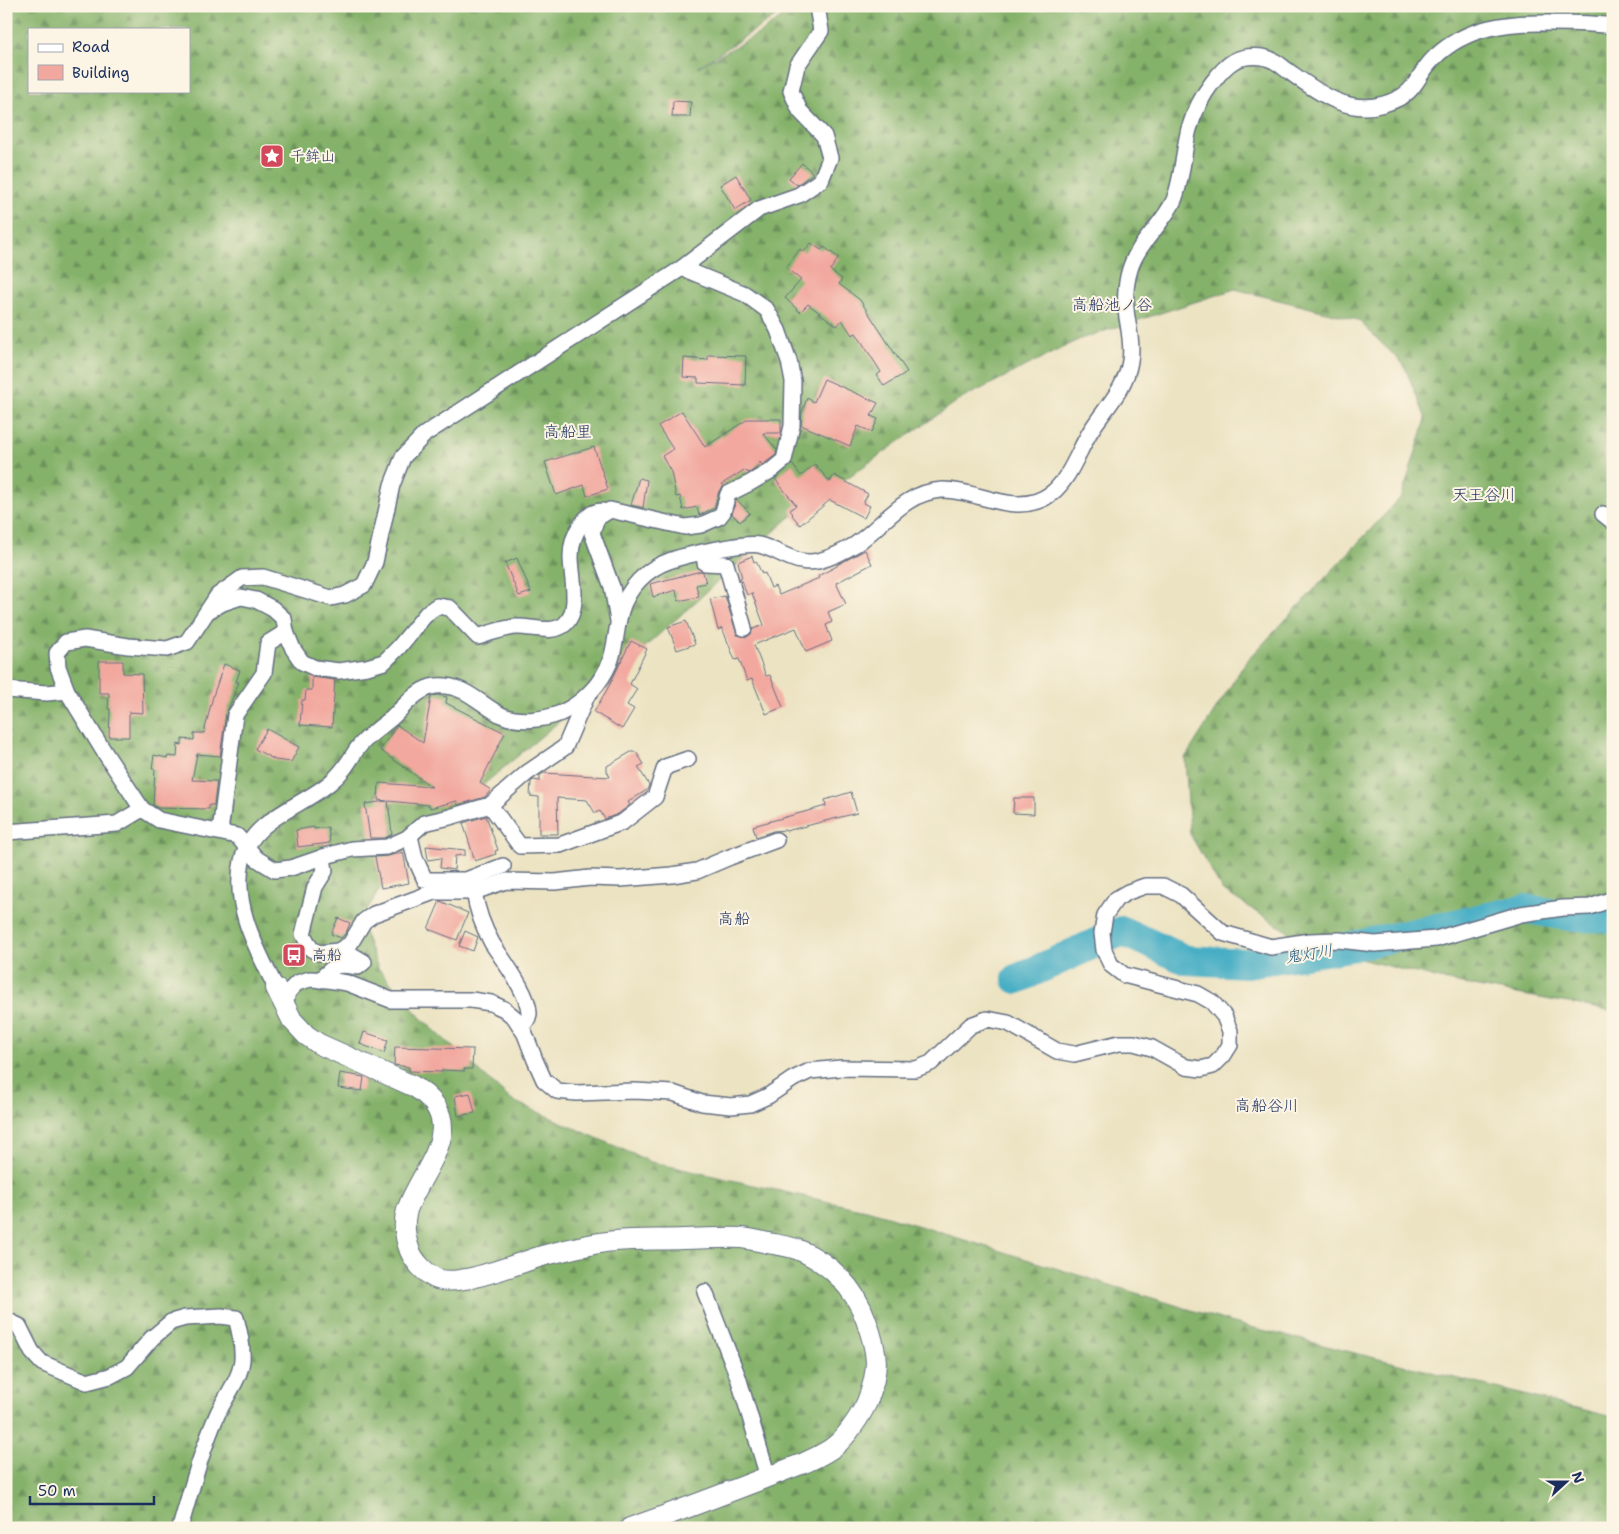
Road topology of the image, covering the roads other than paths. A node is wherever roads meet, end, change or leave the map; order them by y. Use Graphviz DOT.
graph roads {
  1 [pos="817,6"];
  2 [pos="1613,26"];
  3 [pos="682,268"];
  4 [pos="610,510"];
  5 [pos="704,553"];
  6 [pos="207,612"];
  7 [pos="618,625"];
  8 [pos="744,628"];
  9 [pos="286,632"];
  10 [pos="6,690"];
  11 [pos="68,691"];
  12 [pos="587,696"];
  13 [pos="688,758"];
  14 [pos="490,805"];
  15 [pos="142,809"];
  16 [pos="6,832"];
  17 [pos="220,832"];
  18 [pos="410,836"];
  19 [pos="776,840"];
  20 [pos="246,846"];
  21 [pos="323,857"];
  22 [pos="503,866"];
  23 [pos="474,892"];
  24 [pos="1613,899"];
  25 [pos="342,949"];
  26 [pos="320,980"];
  27 [pos="273,982"];
  28 [pos="297,983"];
  29 [pos="285,1006"];
  30 [pos="521,1027"];
  31 [pos="705,1292"];
  32 [pos="6,1320"];
  33 [pos="768,1477"];
  34 [pos="180,1528"];
  35 [pos="630,1528"];
  1 -- 3 [label="street"];
  2 -- 5 [label="street"];
  3 -- 4 [label="street"];
  3 -- 6 [label="street"];
  4 -- 7 [label="street"];
  4 -- 9 [label="street"];
  5 -- 7 [label="street"];
  5 -- 8 [label="street"];
  6 -- 9 [label="street"];
  6 -- 11 [label="street"];
  7 -- 12 [label="street"];
  9 -- 17 [label="street"];
  10 -- 11 [label="street"];
  11 -- 15 [label="street"];
  12 -- 14 [label="street"];
  12 -- 20 [label="street"];
  13 -- 14 [label="street"];
  14 -- 18 [label="street"];
  15 -- 16 [label="street"];
  15 -- 17 [label="street"];
  17 -- 20 [label="street"];
  18 -- 21 [label="street"];
  18 -- 22 [label="street"];
  19 -- 23 [label="street"];
  20 -- 21 [label="street"];
  20 -- 27 [label="street"];
  21 -- 25 [label="street"];
  23 -- 25 [label="street"];
  23 -- 30 [label="street"];
  24 -- 30 [label="street"];
  25 -- 26 [label="street"];
  26 -- 28 [label="street"];
  26 -- 30 [label="street"];
  27 -- 28 [label="street"];
  27 -- 29 [label="street"];
  28 -- 29 [label="street"];
  29 -- 33 [label="street"];
  31 -- 33 [label="street"];
  32 -- 34 [label="street"];
  33 -- 35 [label="street"];
}
